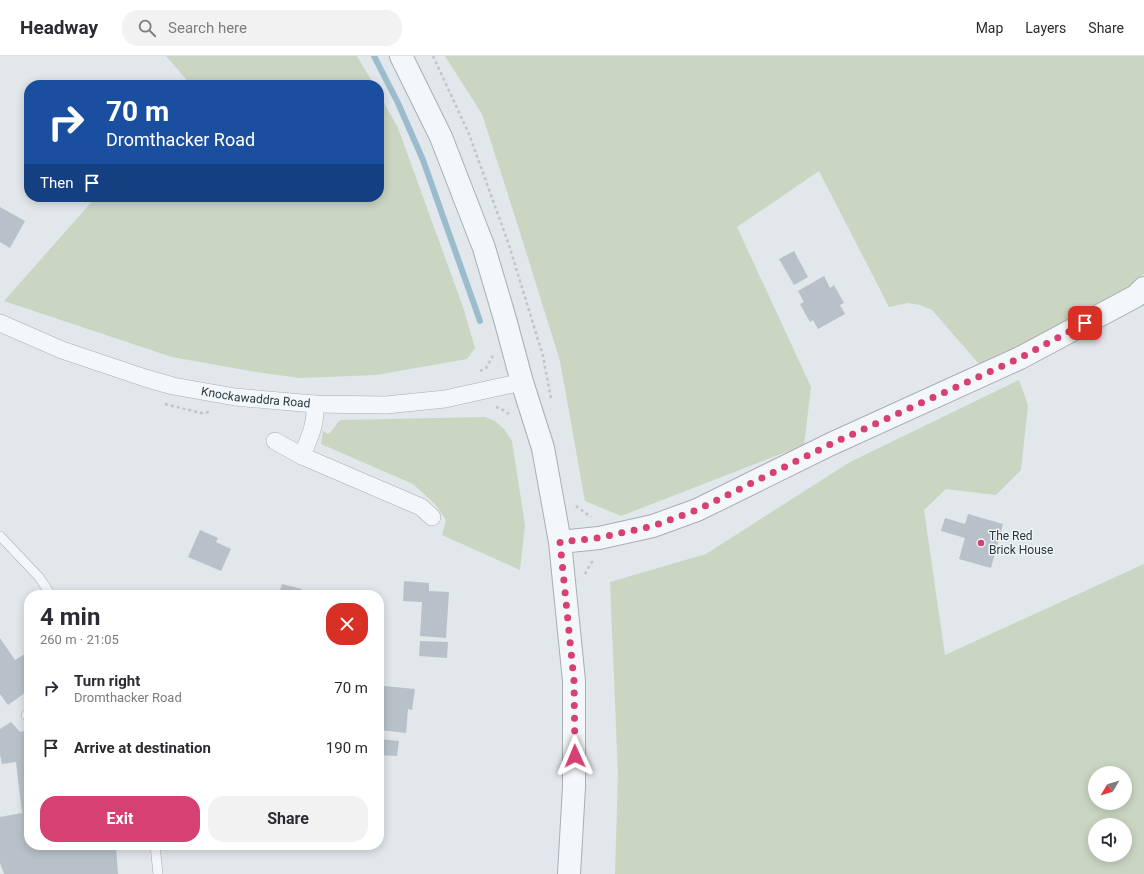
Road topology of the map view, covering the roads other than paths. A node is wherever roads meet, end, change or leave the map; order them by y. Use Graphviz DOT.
graph roads {
  1 [pos="401,56"];
  2 [pos="1144,288"];
  3 [pos="0,323"];
  4 [pos="522,382"];
  5 [pos="314,404"];
  6 [pos="275,441"];
  7 [pos="302,456"];
  8 [pos="432,517"];
  9 [pos="0,536"];
  10 [pos="560,542"];
  11 [pos="48,590"];
  12 [pos="156,850"];
  13 [pos="158,874"];
  14 [pos="569,874"];
  1 -- 4 [label="street"];
  2 -- 10 [label="street"];
  3 -- 5 [label="street, Knockawaddra Road"];
  4 -- 5 [label="street, Knockawaddra Road"];
  4 -- 10 [label="street"];
  5 -- 7 [label="street"];
  6 -- 7 [label="street"];
  7 -- 8 [label="street"];
  9 -- 11 [label="lane"];
  10 -- 14 [label="street"];
  12 -- 13 [label="lane"];
}
